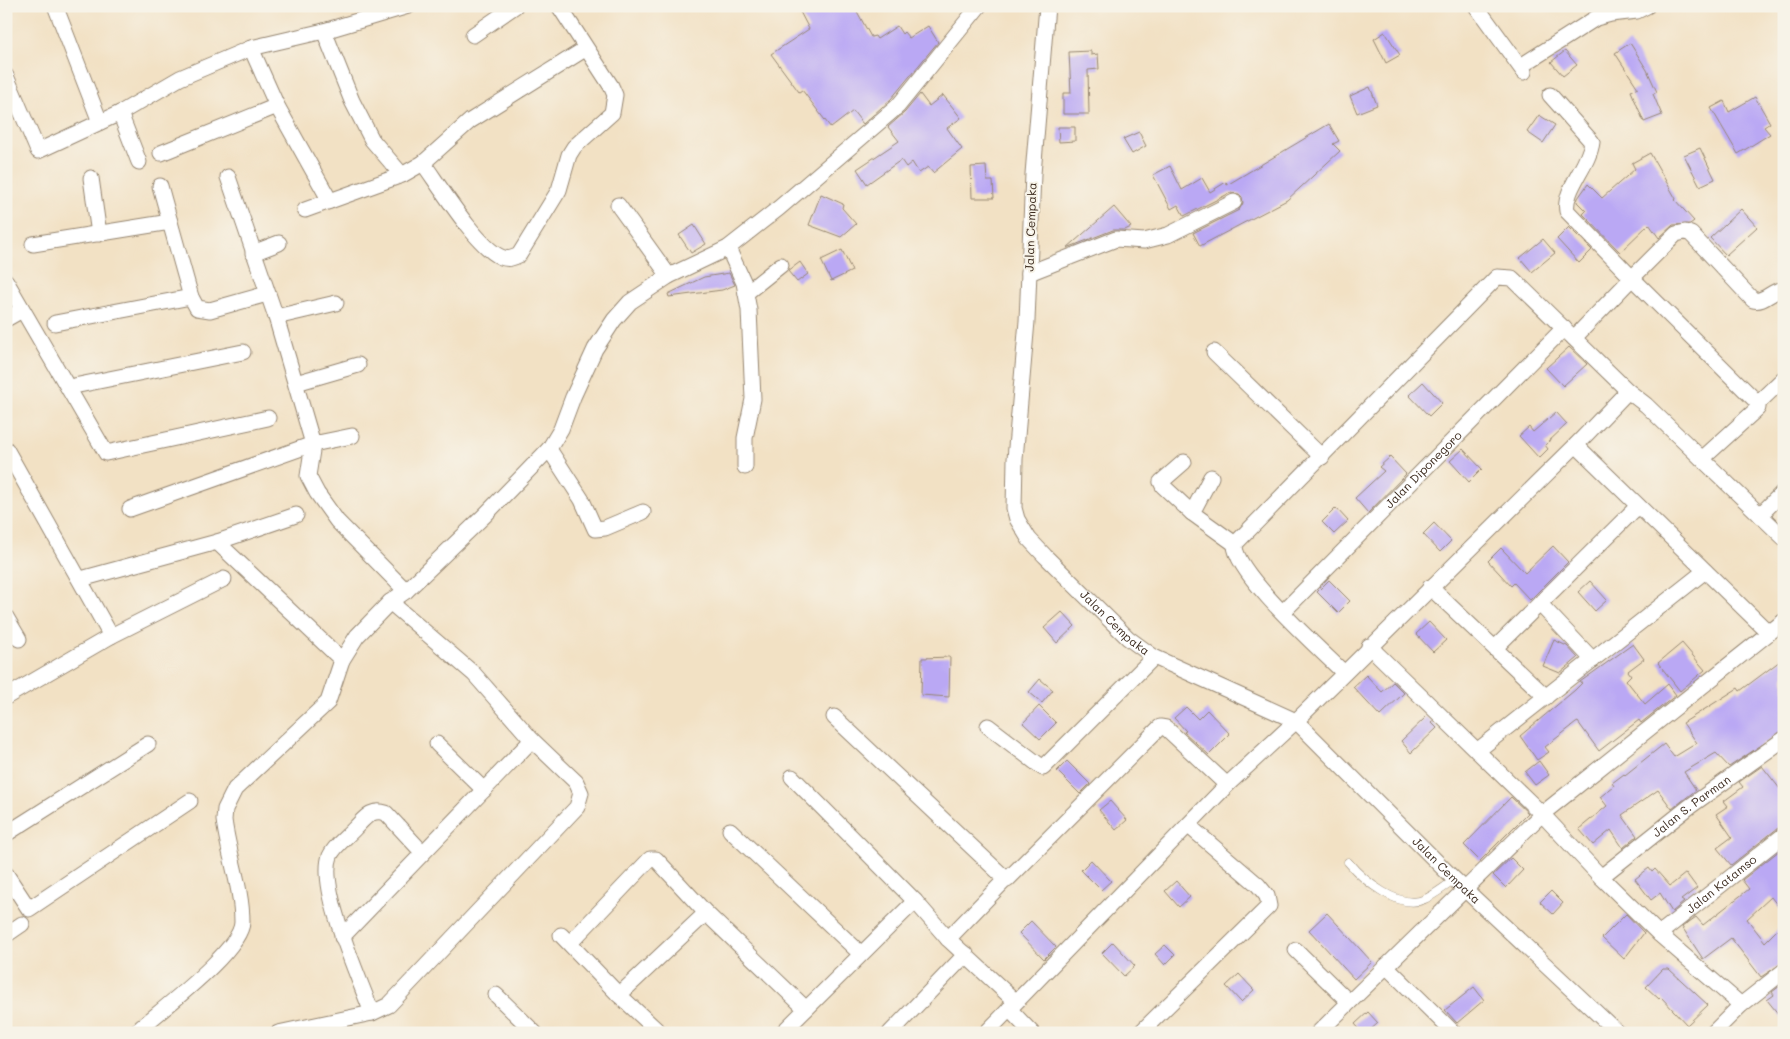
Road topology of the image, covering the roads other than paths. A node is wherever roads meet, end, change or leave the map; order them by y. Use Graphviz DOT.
graph roads {
  1 [pos="408,6"];
  2 [pos="515,6"];
  3 [pos="559,6"];
  4 [pos="979,6"];
  5 [pos="1047,6"];
  6 [pos="1476,6"];
  7 [pos="1647,6"];
  8 [pos="56,8"];
  9 [pos="324,31"];
  10 [pos="473,35"];
  11 [pos="250,48"];
  12 [pos="585,49"];
  13 [pos="6,76"];
  14 [pos="1550,95"];
  15 [pos="277,106"];
  16 [pos="120,113"];
  17 [pos="100,122"];
  18 [pos="160,153"];
  19 [pos="139,162"];
  20 [pos="423,163"];
  21 [pos="228,176"];
  22 [pos="402,176"];
  23 [pos="91,178"];
  24 [pos="160,186"];
  25 [pos="330,201"];
  26 [pos="1234,202"];
  27 [pos="618,205"];
  28 [pos="305,210"];
  29 [pos="170,222"];
  30 [pos="99,234"];
  31 [pos="278,243"];
  32 [pos="33,244"];
  33 [pos="728,248"];
  34 [pos="254,253"];
  35 [pos="781,266"];
  36 [pos="1029,273"];
  37 [pos="669,276"];
  38 [pos="1632,278"];
  39 [pos="6,282"];
  40 [pos="1784,290"];
  41 [pos="746,293"];
  42 [pos="267,294"];
  43 [pos="191,297"];
  44 [pos="336,303"];
  45 [pos="22,310"];
  46 [pos="276,318"];
  47 [pos="6,319"];
  48 [pos="55,322"];
  49 [pos="1569,333"];
  50 [pos="243,352"];
  51 [pos="1214,352"];
  52 [pos="358,365"];
  53 [pos="1784,378"];
  54 [pos="296,383"];
  55 [pos="69,386"];
  56 [pos="1628,391"];
  57 [pos="1758,403"];
  58 [pos="268,418"];
  59 [pos="352,436"];
  60 [pos="314,444"];
  61 [pos="1576,445"];
  62 [pos="6,449"];
  63 [pos="549,449"];
  64 [pos="1322,456"];
  65 [pos="1702,460"];
  66 [pos="1184,462"];
  67 [pos="745,467"];
  68 [pos="1211,477"];
  69 [pos="1784,491"];
  70 [pos="1638,506"];
  71 [pos="130,509"];
  72 [pos="644,512"];
  73 [pos="1192,513"];
  74 [pos="296,515"];
  75 [pos="1760,515"];
  76 [pos="1784,538"];
  77 [pos="217,542"];
  78 [pos="1235,544"];
  79 [pos="1705,571"];
  80 [pos="81,579"];
  81 [pos="224,579"];
  82 [pos="1430,587"];
  83 [pos="406,591"];
  84 [pos="390,602"];
  85 [pos="1540,604"];
  86 [pos="1283,612"];
  87 [pos="6,617"];
  88 [pos="1784,620"];
  89 [pos="1768,632"];
  90 [pos="111,636"];
  91 [pos="19,639"];
  92 [pos="1369,646"];
  93 [pos="1495,648"];
  94 [pos="1154,657"];
  95 [pos="342,660"];
  96 [pos="1593,660"];
  97 [pos="1343,672"];
  98 [pos="6,697"];
  99 [pos="1546,697"];
  100 [pos="834,717"];
  101 [pos="1296,721"];
  102 [pos="988,726"];
  103 [pos="1784,739"];
  104 [pos="532,740"];
  105 [pos="148,744"];
  106 [pos="437,744"];
  107 [pos="1477,751"];
  108 [pos="792,777"];
  109 [pos="1228,785"];
  110 [pos="484,790"];
  111 [pos="190,801"];
  112 [pos="1542,814"];
  113 [pos="1189,826"];
  114 [pos="730,830"];
  115 [pos="6,834"];
  116 [pos="1784,835"];
  117 [pos="423,853"];
  118 [pos="1348,862"];
  119 [pos="6,874"];
  120 [pos="1601,877"];
  121 [pos="1005,880"];
  122 [pos="1460,884"];
  123 [pos="915,901"];
  124 [pos="706,913"];
  125 [pos="22,924"];
  126 [pos="1659,934"];
  127 [pos="6,935"];
  128 [pos="342,937"];
  129 [pos="948,939"];
  130 [pos="1296,950"];
  131 [pos="861,954"];
  132 [pos="966,954"];
  133 [pos="1386,966"];
  134 [pos="1784,971"];
  135 [pos="496,995"];
  136 [pos="619,996"];
  137 [pos="1349,1002"];
  138 [pos="1012,1005"];
  139 [pos="1741,1005"];
  140 [pos="806,1009"];
  141 [pos="372,1013"];
  142 [pos="1451,1032"];
  143 [pos="135,1033"];
  144 [pos="278,1033"];
  145 [pos="535,1033"];
  146 [pos="660,1033"];
  147 [pos="782,1033"];
  148 [pos="890,1033"];
  149 [pos="986,1033"];
  150 [pos="1032,1033"];
  151 [pos="1140,1033"];
  152 [pos="1318,1033"];
  153 [pos="1618,1033"];
  154 [pos="1713,1033"];
  1 -- 9 [label="street"];
  2 -- 10 [label="street"];
  3 -- 12 [label="street"];
  4 -- 33 [label="street"];
  5 -- 36 [label="street, Jalan Cempaka"];
  6 -- 7 [label="street"];
  8 -- 17 [label="street"];
  9 -- 11 [label="street"];
  9 -- 22 [label="street"];
  11 -- 15 [label="street"];
  11 -- 16 [label="street"];
  12 -- 20 [label="street"];
  12 -- 20 [label="street"];
  13 -- 17 [label="street"];
  14 -- 38 [label="street"];
  15 -- 18 [label="street"];
  15 -- 25 [label="street"];
  16 -- 17 [label="street"];
  16 -- 19 [label="street"];
  20 -- 22 [label="street"];
  21 -- 34 [label="street"];
  22 -- 25 [label="street"];
  23 -- 30 [label="street"];
  24 -- 29 [label="street"];
  25 -- 28 [label="street"];
  26 -- 36 [label="street"];
  27 -- 37 [label="street"];
  29 -- 30 [label="street"];
  29 -- 43 [label="street"];
  30 -- 32 [label="street"];
  31 -- 34 [label="street"];
  33 -- 37 [label="street"];
  33 -- 41 [label="street"];
  34 -- 42 [label="street"];
  35 -- 41 [label="street"];
  36 -- 94 [label="street, Jalan Cempaka"];
  37 -- 63 [label="street"];
  38 -- 40 [label="street, Jalan Diponegoro"];
  38 -- 49 [label="street, Jalan Diponegoro"];
  38 -- 57 [label="street"];
  39 -- 45 [label="street"];
  41 -- 67 [label="street"];
  42 -- 43 [label="street"];
  42 -- 46 [label="street"];
  43 -- 48 [label="street"];
  44 -- 46 [label="street"];
  45 -- 47 [label="street"];
  45 -- 55 [label="street"];
  46 -- 54 [label="street"];
  49 -- 56 [label="street"];
  49 -- 64 [label="street"];
  49 -- 86 [label="street, Jalan Diponegoro"];
  50 -- 55 [label="street"];
  51 -- 64 [label="street"];
  52 -- 54 [label="street"];
  53 -- 57 [label="street"];
  54 -- 60 [label="street"];
  55 -- 58 [label="street"];
  56 -- 61 [label="street"];
  56 -- 65 [label="street"];
  57 -- 65 [label="street"];
  59 -- 60 [label="street"];
  60 -- 71 [label="street"];
  60 -- 83 [label="street"];
  61 -- 70 [label="street"];
  61 -- 82 [label="street"];
  62 -- 80 [label="street"];
  63 -- 72 [label="street"];
  63 -- 83 [label="street"];
  64 -- 78 [label="street"];
  65 -- 75 [label="street"];
  66 -- 73 [label="street"];
  68 -- 73 [label="street"];
  69 -- 75 [label="street"];
  70 -- 79 [label="street"];
  70 -- 85 [label="street"];
  73 -- 78 [label="street"];
  74 -- 77 [label="street"];
  75 -- 76 [label="street"];
  77 -- 80 [label="street"];
  77 -- 95 [label="street"];
  78 -- 86 [label="street"];
  79 -- 89 [label="street"];
  79 -- 96 [label="street"];
  80 -- 90 [label="street"];
  81 -- 90 [label="street"];
  82 -- 92 [label="street"];
  82 -- 93 [label="street"];
  83 -- 84 [label="street"];
  84 -- 95 [label="street"];
  84 -- 104 [label="street"];
  85 -- 93 [label="street"];
  85 -- 96 [label="street"];
  86 -- 97 [label="street"];
  87 -- 91 [label="street"];
  88 -- 89 [label="street"];
  89 -- 112 [label="street"];
  90 -- 98 [label="street"];
  92 -- 97 [label="street"];
  92 -- 107 [label="street"];
  93 -- 99 [label="street"];
  94 -- 101 [label="street, Jalan Cempaka"];
  94 -- 102 [label="street"];
  95 -- 143 [label="street"];
  96 -- 99 [label="street"];
  97 -- 101 [label="street"];
  99 -- 107 [label="street"];
  100 -- 121 [label="street"];
  101 -- 109 [label="street"];
  101 -- 122 [label="street, Jalan Cempaka"];
  103 -- 120 [label="street, Jalan S. Parman"];
  104 -- 110 [label="street"];
  104 -- 141 [label="street"];
  105 -- 115 [label="street"];
  106 -- 110 [label="street"];
  107 -- 112 [label="street"];
  108 -- 123 [label="street"];
  109 -- 113 [label="street"];
  109 -- 121 [label="street"];
  110 -- 117 [label="street"];
  111 -- 119 [label="street"];
  112 -- 120 [label="street"];
  112 -- 122 [label="street"];
  113 -- 138 [label="street"];
  113 -- 151 [label="street"];
  114 -- 131 [label="street"];
  116 -- 126 [label="street, Jalan Katamso"];
  117 -- 128 [label="street"];
  117 -- 128 [label="street"];
  118 -- 122 [label="lane"];
  120 -- 126 [label="street"];
  121 -- 129 [label="street"];
  122 -- 133 [label="street"];
  122 -- 153 [label="street, Jalan Cempaka"];
  123 -- 129 [label="street"];
  123 -- 131 [label="street"];
  124 -- 136 [label="street"];
  124 -- 136 [label="street"];
  124 -- 140 [label="street"];
  125 -- 127 [label="street"];
  126 -- 139 [label="street"];
  128 -- 141 [label="street"];
  129 -- 132 [label="street"];
  130 -- 137 [label="street"];
  131 -- 140 [label="street"];
  132 -- 138 [label="street"];
  132 -- 148 [label="street"];
  133 -- 137 [label="street"];
  133 -- 142 [label="street"];
  134 -- 139 [label="street"];
  135 -- 145 [label="street"];
  136 -- 146 [label="street"];
  137 -- 152 [label="street"];
  138 -- 149 [label="street"];
  138 -- 150 [label="street"];
  139 -- 154 [label="street"];
  140 -- 147 [label="street"];
  141 -- 144 [label="street"];
}
